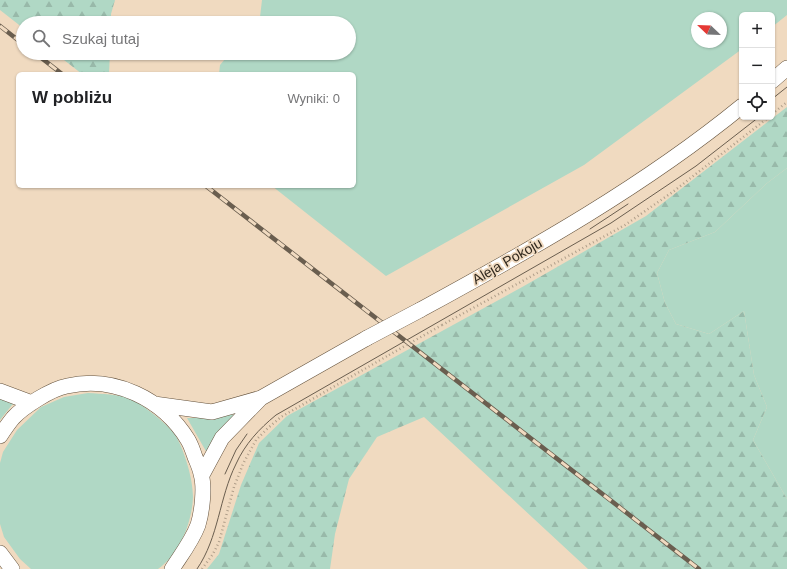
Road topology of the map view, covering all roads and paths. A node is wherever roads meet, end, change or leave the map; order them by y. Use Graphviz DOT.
graph roads {
  1 [pos="787,68"];
  2 [pos="775,78"];
  3 [pos="787,102"];
  4 [pos="739,108"];
  5 [pos="775,112"];
  6 [pos="765,120"];
  7 [pos="0,391"];
  8 [pos="261,398"];
  9 [pos="32,403"];
  10 [pos="154,404"];
  11 [pos="0,436"];
  12 [pos="202,475"];
  13 [pos="0,553"];
  14 [pos="12,569"];
  15 [pos="172,569"];
  16 [pos="202,569"];
  1 -- 2 [label="street"];
  3 -- 5 [label="path"];
  4 -- 8 [label="street, Aleja Pokoju, bridge"];
  6 -- 16 [label="path, bridge"];
  7 -- 9 [label="street"];
  8 -- 10 [label="street, Aleja Pokoju"];
  8 -- 12 [label="street, Aleja Pokoju"];
  9 -- 10 [label="street"];
  9 -- 11 [label="street"];
  10 -- 12 [label="street"];
  12 -- 15 [label="street"];
  13 -- 14 [label="street"];
}
